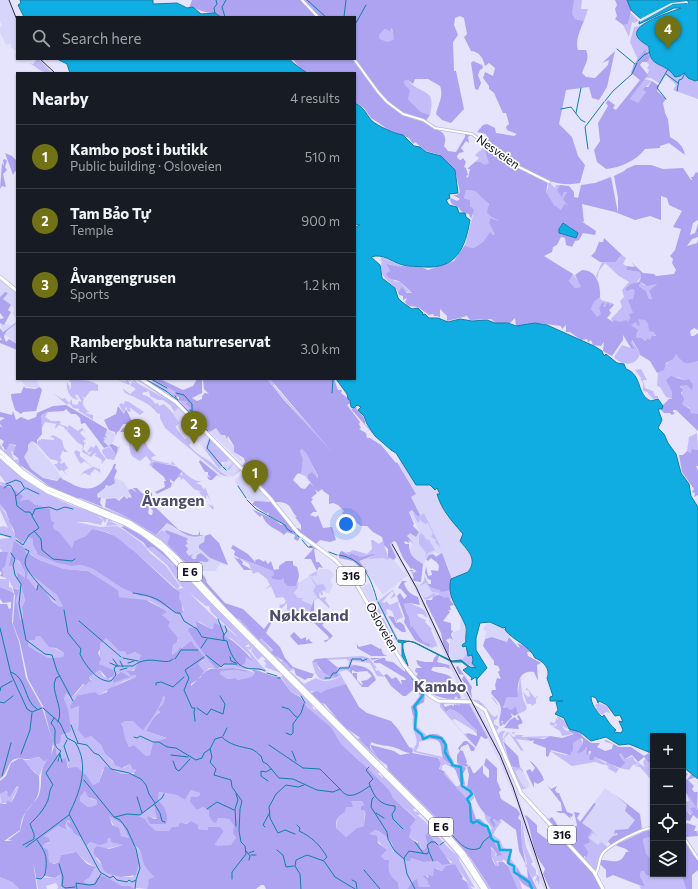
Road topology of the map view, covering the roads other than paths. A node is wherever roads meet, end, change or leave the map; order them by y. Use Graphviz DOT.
graph roads {
  1 [pos="302,0"];
  2 [pos="317,16"];
  3 [pos="355,60"];
  4 [pos="549,182"];
  5 [pos="0,277"];
  6 [pos="16,290"];
  7 [pos="143,380"];
  8 [pos="0,451"];
  9 [pos="0,456"];
  10 [pos="72,501"];
  11 [pos="384,772"];
  12 [pos="650,828"];
  13 [pos="686,841"];
  14 [pos="698,859"];
  15 [pos="596,871"];
  16 [pos="483,889"];
  17 [pos="486,889"];
  18 [pos="603,889"];
  1 -- 2 [label="main road"];
  3 -- 4 [label="main road, Nesveien"];
  5 -- 6 [label="main road"];
  7 -- 15 [label="main road, Osloveien / 316"];
  8 -- 10 [label="highway, E 6"];
  9 -- 10 [label="highway, E 6"];
  10 -- 11 [label="highway, E 6"];
  11 -- 16 [label="highway, E 6"];
  11 -- 17 [label="highway, E 6"];
  12 -- 15 [label="main road"];
  13 -- 14 [label="main road"];
  15 -- 18 [label="main road, Osloveien / 316"];
}
